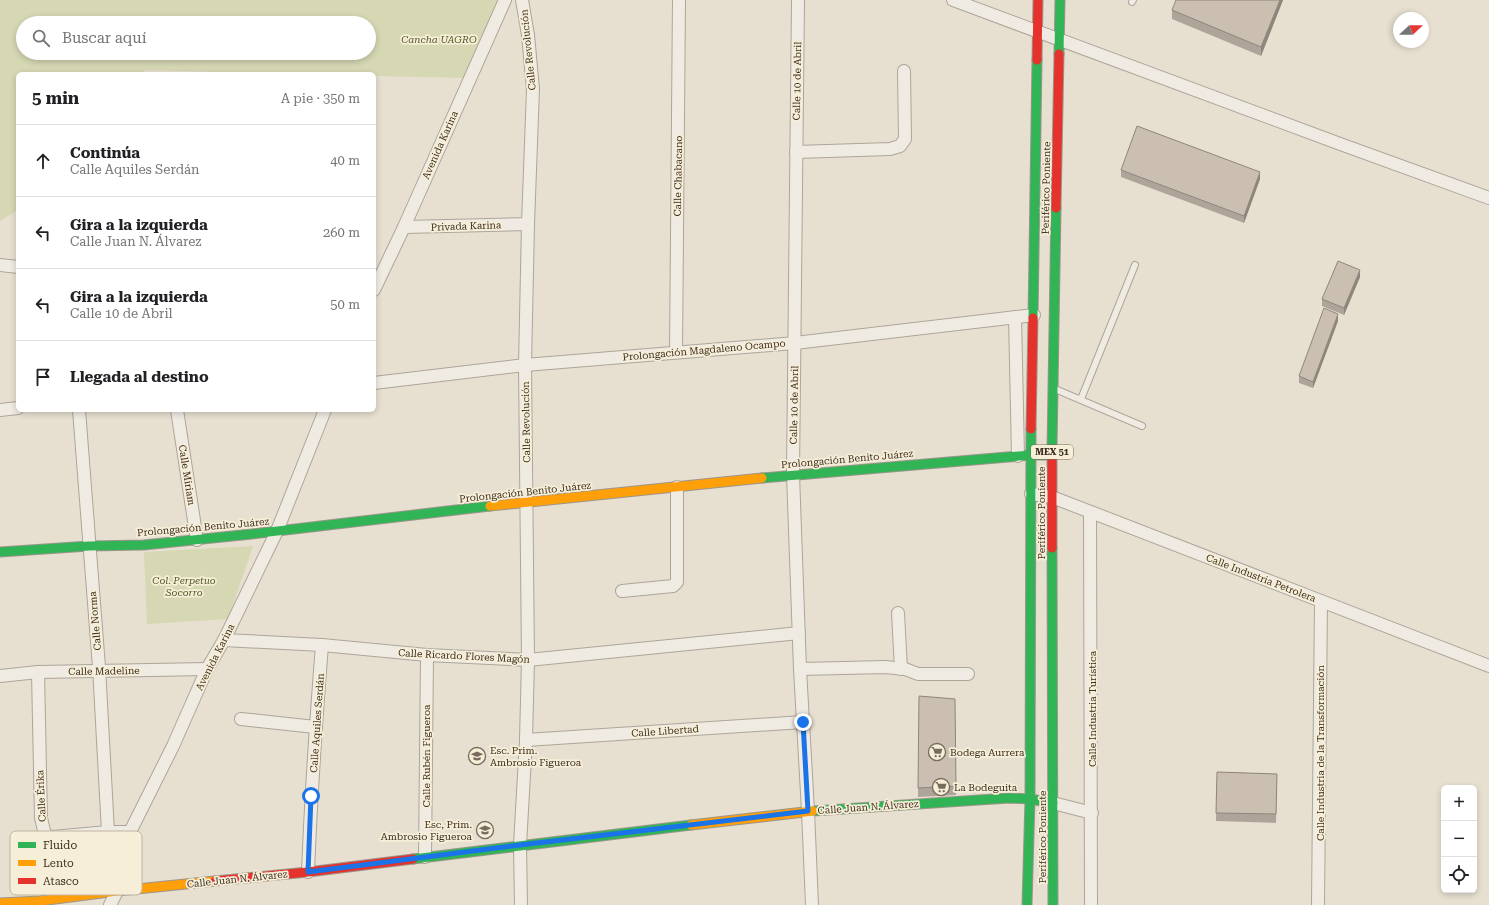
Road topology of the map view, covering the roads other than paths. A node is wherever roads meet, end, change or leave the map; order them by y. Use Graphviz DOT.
graph roads {
  1 [pos="505,0"];
  2 [pos="522,0"];
  3 [pos="679,0"];
  4 [pos="798,0"];
  5 [pos="954,0"];
  6 [pos="968,0"];
  7 [pos="1038,0"];
  8 [pos="1060,0"];
  9 [pos="1039,33"];
  10 [pos="1060,40"];
  11 [pos="904,71"];
  12 [pos="796,152"];
  13 [pos="1489,198"];
  14 [pos="528,224"];
  15 [pos="404,227"];
  16 [pos="0,265"];
  17 [pos="1135,265"];
  18 [pos="16,267"];
  19 [pos="376,286"];
  20 [pos="1034,315"];
  21 [pos="1015,317"];
  22 [pos="795,343"];
  23 [pos="676,352"];
  24 [pos="525,365"];
  25 [pos="376,383"];
  26 [pos="1043,387"];
  27 [pos="1081,399"];
  28 [pos="16,408"];
  29 [pos="0,410"];
  30 [pos="79,412"];
  31 [pos="177,412"];
  32 [pos="324,412"];
  33 [pos="1142,426"];
  34 [pos="1031,455"];
  35 [pos="1052,455"];
  36 [pos="1018,456"];
  37 [pos="793,474"];
  38 [pos="677,488"];
  39 [pos="1031,494"];
  40 [pos="1052,497"];
  41 [pos="526,502"];
  42 [pos="1090,512"];
  43 [pos="277,531"];
  44 [pos="197,540"];
  45 [pos="89,546"];
  46 [pos="0,552"];
  47 [pos="622,591"];
  48 [pos="1321,601"];
  49 [pos="898,613"];
  50 [pos="799,633"];
  51 [pos="224,640"];
  52 [pos="322,645"];
  53 [pos="427,655"];
  54 [pos="528,660"];
  55 [pos="1489,666"];
  56 [pos="207,669"];
  57 [pos="800,669"];
  58 [pos="901,669"];
  59 [pos="38,672"];
  60 [pos="99,672"];
  61 [pos="968,674"];
  62 [pos="0,676"];
  63 [pos="241,719"];
  64 [pos="803,722"];
  65 [pos="315,727"];
  66 [pos="526,740"];
  67 [pos="1030,799"];
  68 [pos="1053,803"];
  69 [pos="808,811"];
  70 [pos="1092,814"];
  71 [pos="44,831"];
  72 [pos="108,831"];
  73 [pos="130,831"];
  74 [pos="520,845"];
  75 [pos="425,857"];
  76 [pos="308,872"];
  77 [pos="142,889"];
  78 [pos="86,895"];
  79 [pos="115,895"];
  80 [pos="0,903"];
  81 [pos="110,905"];
  82 [pos="521,905"];
  83 [pos="812,905"];
  84 [pos="1027,905"];
  85 [pos="1053,905"];
  86 [pos="1091,905"];
  87 [pos="1318,905"];
  1 -- 15 [label="street, Avenida Karina"];
  2 -- 14 [label="street, Calle Revolución"];
  3 -- 23 [label="street, Calle Chabacano"];
  4 -- 12 [label="street, Calle 10 de Abril"];
  5 -- 6 [label="street"];
  5 -- 9 [label="street"];
  7 -- 9 [label="main road, Periférico Poniente / MEX 51"];
  8 -- 10 [label="main road, Periférico Poniente / MEX 51"];
  9 -- 10 [label="street"];
  9 -- 20 [label="main road, Periférico Poniente / MEX 51"];
  10 -- 13 [label="street"];
  10 -- 26 [label="main road, Periférico Poniente / MEX 51"];
  11 -- 12 [label="street"];
  12 -- 22 [label="street, Calle 10 de Abril"];
  14 -- 15 [label="street, Privada Karina"];
  14 -- 24 [label="street, Calle Revolución"];
  15 -- 19 [label="street, Avenida Karina"];
  16 -- 18 [label="street"];
  17 -- 27 [label="lane"];
  20 -- 21 [label="street, Prolongación Magdaleno Ocampo"];
  20 -- 26 [label="main road, Periférico Poniente / MEX 51"];
  21 -- 22 [label="street, Prolongación Magdaleno Ocampo"];
  21 -- 36 [label="street"];
  22 -- 23 [label="street, Prolongación Magdaleno Ocampo"];
  22 -- 37 [label="street, Calle 10 de Abril"];
  23 -- 24 [label="street, Prolongación Magdaleno Ocampo"];
  24 -- 25 [label="street, Prolongación Magdaleno Ocampo"];
  24 -- 41 [label="street, Calle Revolución"];
  26 -- 27 [label="lane"];
  26 -- 34 [label="main road, Periférico Poniente / MEX 51"];
  26 -- 35 [label="main road, Periférico Poniente / MEX 51"];
  27 -- 33 [label="lane"];
  28 -- 29 [label="street"];
  30 -- 45 [label="street, Calle Norma"];
  31 -- 44 [label="street, Calle Miriam"];
  32 -- 43 [label="street, Avenida Karina"];
  34 -- 35 [label="main road, Prolongación Benito Juárez"];
  34 -- 36 [label="main road, Prolongación Benito Juárez"];
  34 -- 39 [label="main road, Periférico Poniente / MEX 51"];
  35 -- 40 [label="main road, Periférico Poniente / MEX 51"];
  36 -- 37 [label="main road, Prolongación Benito Juárez"];
  37 -- 38 [label="main road, Prolongación Benito Juárez"];
  37 -- 50 [label="street, Calle 10 de Abril"];
  38 -- 41 [label="main road, Prolongación Benito Juárez"];
  38 -- 47 [label="street"];
  39 -- 40 [label="street, Calle Industria Petrolera"];
  39 -- 67 [label="main road, Periférico Poniente / MEX 51"];
  40 -- 42 [label="street, Calle Industria Petrolera"];
  40 -- 68 [label="main road, Periférico Poniente / MEX 51"];
  41 -- 43 [label="main road, Prolongación Benito Juárez"];
  41 -- 54 [label="street, Calle Revolución"];
  42 -- 48 [label="street, Calle Industria Petrolera"];
  42 -- 70 [label="street, Calle Industria Turística"];
  43 -- 44 [label="main road, Prolongación Benito Juárez"];
  43 -- 51 [label="street, Avenida Karina"];
  44 -- 45 [label="main road, Prolongación Benito Juárez"];
  45 -- 46 [label="main road, Prolongación Benito Juárez"];
  45 -- 60 [label="street, Calle Norma"];
  48 -- 55 [label="street, Calle Industria Petrolera"];
  48 -- 87 [label="street, Calle Industria de la Transformación"];
  49 -- 58 [label="street"];
  50 -- 54 [label="street, Calle Ricardo Flores Magón"];
  50 -- 57 [label="street, Calle 10 de Abril"];
  51 -- 52 [label="street, Calle Ricardo Flores Magón"];
  51 -- 56 [label="street, Avenida Karina"];
  52 -- 53 [label="street, Calle Ricardo Flores Magón"];
  52 -- 65 [label="street, Calle Aquiles Serdán"];
  53 -- 54 [label="street, Calle Ricardo Flores Magón"];
  53 -- 75 [label="street, Calle Rubén Figueroa"];
  54 -- 66 [label="street, Calle Revolución"];
  56 -- 60 [label="street, Calle Madeline"];
  56 -- 73 [label="street, Avenida Karina"];
  57 -- 58 [label="street"];
  57 -- 64 [label="street, Calle 10 de Abril"];
  58 -- 61 [label="street"];
  59 -- 60 [label="street, Calle Madeline"];
  59 -- 62 [label="street, Calle Madeline"];
  59 -- 71 [label="street, Calle Érika"];
  60 -- 72 [label="street, Calle Norma"];
  63 -- 65 [label="street"];
  64 -- 66 [label="street, Calle Libertad"];
  64 -- 69 [label="street, Calle 10 de Abril"];
  65 -- 76 [label="street, Calle Aquiles Serdán"];
  66 -- 74 [label="street, Calle Revolución"];
  67 -- 68 [label="main road, Calle Juan N. Álvarez"];
  67 -- 69 [label="main road, Calle Juan N. Álvarez"];
  67 -- 84 [label="main road, Periférico Poniente / MEX 51"];
  68 -- 70 [label="street, Calle Juan N. Álvarez"];
  68 -- 85 [label="main road, Periférico Poniente / MEX 51"];
  69 -- 74 [label="main road, Calle Juan N. Álvarez"];
  69 -- 83 [label="street, Calle 10 de Abril"];
  70 -- 86 [label="street, Calle Industria Turística"];
  74 -- 75 [label="main road, Calle Juan N. Álvarez"];
  74 -- 82 [label="street, Calle Revolución"];
  75 -- 76 [label="main road, Calle Juan N. Álvarez"];
  76 -- 77 [label="main road, Calle Juan N. Álvarez"];
  78 -- 80 [label="main road, Calle Juan N. Álvarez"];
  79 -- 81 [label="street, Avenida Karina"];
}
